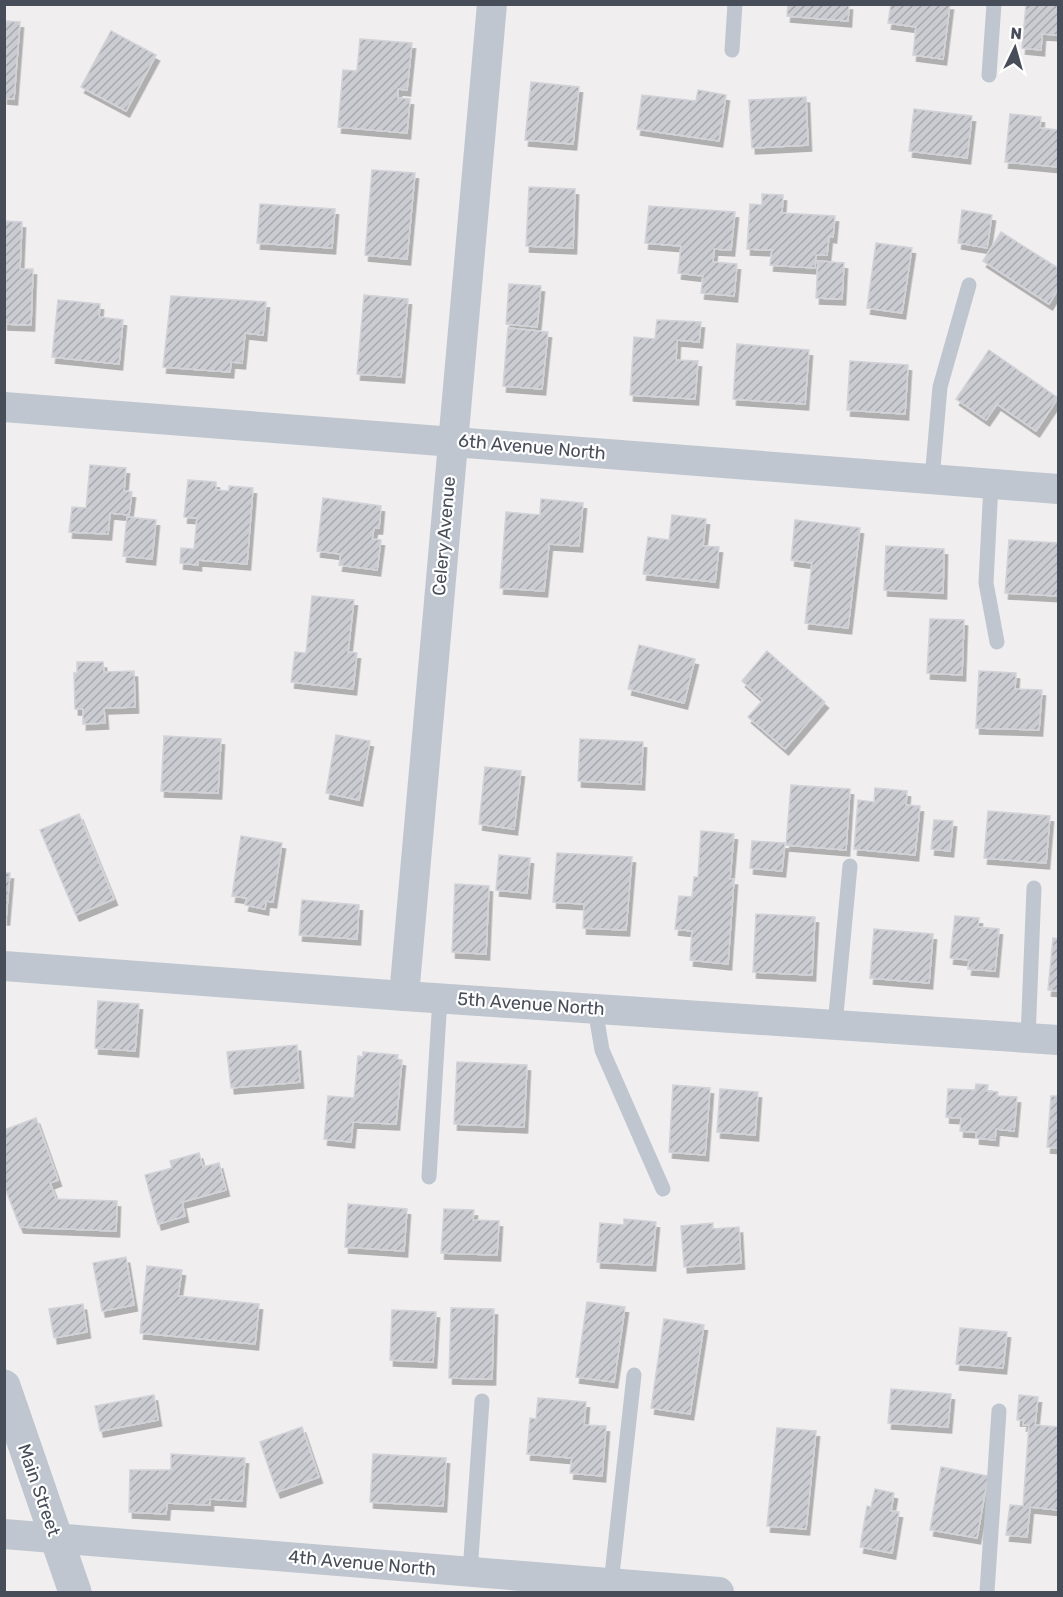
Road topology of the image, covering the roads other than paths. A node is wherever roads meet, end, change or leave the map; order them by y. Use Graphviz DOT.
graph roads {
  1 [pos="492,4"];
  2 [pos="735,4"];
  3 [pos="994,4"];
  4 [pos="732,50"];
  5 [pos="989,75"];
  6 [pos="969,285"];
  7 [pos="4,407"];
  8 [pos="452,440"];
  9 [pos="932,479"];
  10 [pos="991,484"];
  11 [pos="1059,489"];
  12 [pos="997,642"];
  13 [pos="850,866"];
  14 [pos="1034,888"];
  15 [pos="4,966"];
  16 [pos="404,996"];
  17 [pos="440,998"];
  18 [pos="595,1009"];
  19 [pos="835,1024"];
  20 [pos="1028,1038"];
  21 [pos="1059,1040"];
  22 [pos="429,1177"];
  23 [pos="663,1189"];
  24 [pos="634,1375"];
  25 [pos="4,1386"];
  26 [pos="482,1401"];
  27 [pos="999,1411"];
  28 [pos="4,1534"];
  29 [pos="55,1537"];
  30 [pos="470,1572"];
  31 [pos="611,1584"];
  32 [pos="75,1593"];
  33 [pos="718,1593"];
  34 [pos="987,1593"];
  1 -- 8 [label="street, Celery Avenue"];
  2 -- 4 [label="lane"];
  3 -- 5 [label="lane"];
  6 -- 9 [label="lane"];
  7 -- 8 [label="street, 6th Avenue North"];
  8 -- 9 [label="street, 6th Avenue North"];
  8 -- 16 [label="street, Celery Avenue"];
  9 -- 10 [label="street, 6th Avenue North"];
  10 -- 11 [label="street, 6th Avenue North"];
  10 -- 12 [label="lane"];
  13 -- 19 [label="lane"];
  14 -- 20 [label="lane"];
  15 -- 16 [label="street, 5th Avenue North"];
  16 -- 17 [label="street, 5th Avenue North"];
  17 -- 18 [label="street, 5th Avenue North"];
  17 -- 22 [label="lane"];
  18 -- 19 [label="street, 5th Avenue North"];
  18 -- 23 [label="lane"];
  19 -- 20 [label="street, 5th Avenue North"];
  20 -- 21 [label="street, 5th Avenue North"];
  24 -- 31 [label="lane"];
  25 -- 29 [label="street, Main Street"];
  26 -- 30 [label="lane"];
  27 -- 34 [label="lane"];
  28 -- 29 [label="street, 4th Avenue North"];
  29 -- 30 [label="street, 4th Avenue North"];
  29 -- 32 [label="street, Main Street"];
  30 -- 31 [label="street, 4th Avenue North"];
  31 -- 33 [label="street, 4th Avenue North"];
}
